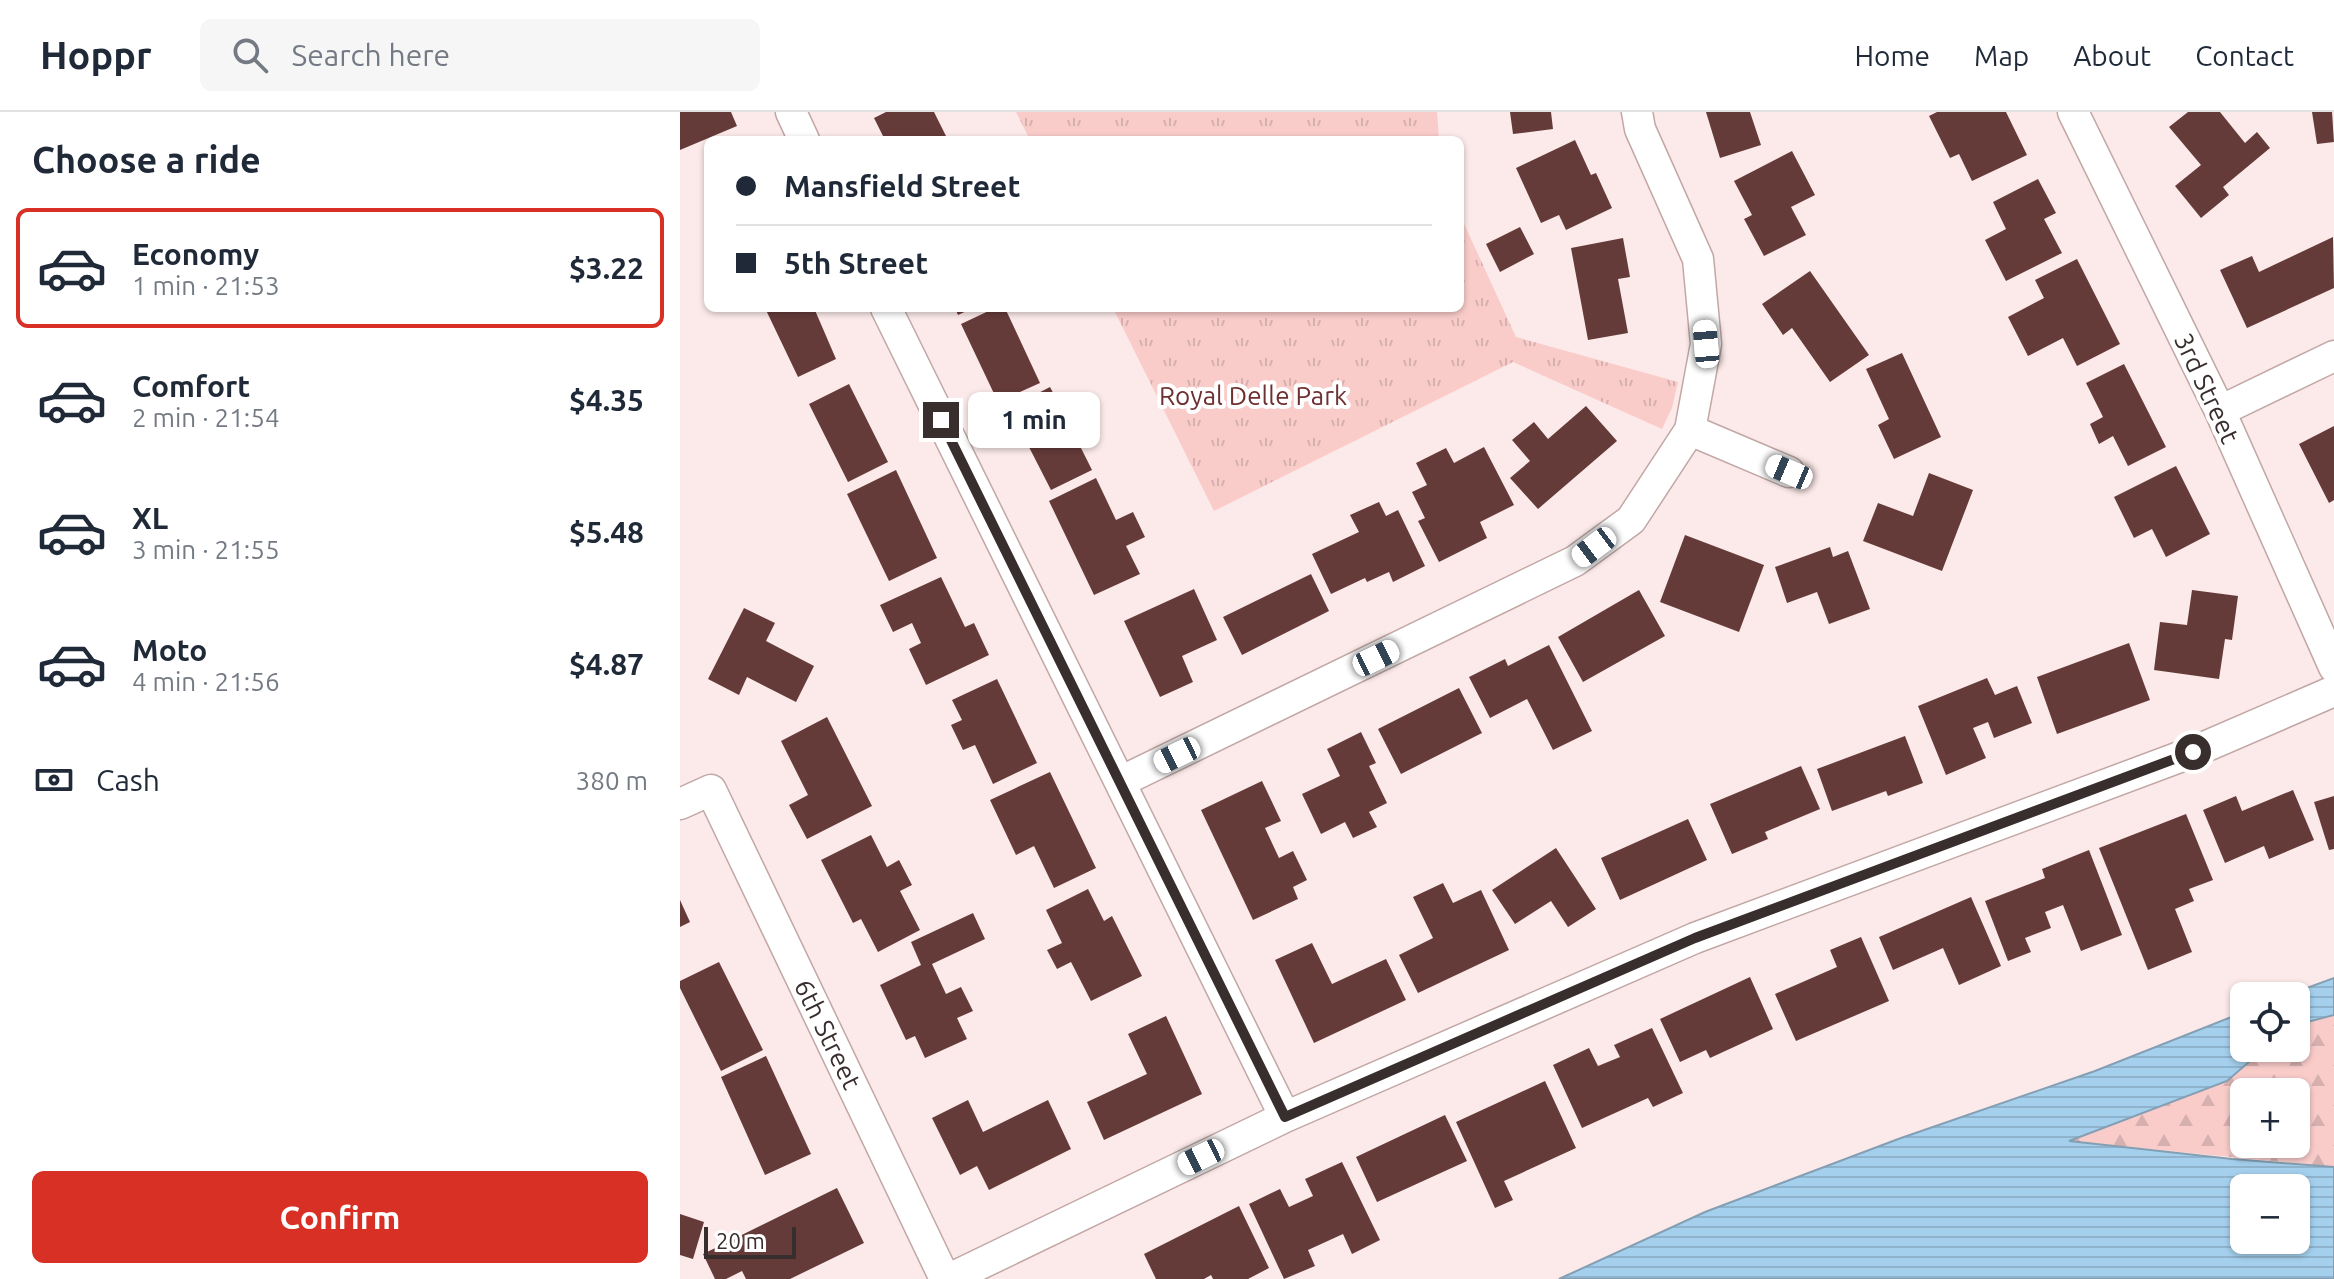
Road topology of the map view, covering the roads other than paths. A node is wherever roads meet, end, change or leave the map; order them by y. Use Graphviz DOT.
graph roads {
  1 [pos="791,112"];
  2 [pos="1637,112"];
  3 [pos="2073,112"];
  4 [pos="802,136"];
  5 [pos="888,312"];
  6 [pos="2334,356"];
  7 [pos="2220,411"];
  8 [pos="1690,430"];
  9 [pos="1789,472"];
  10 [pos="2334,667"];
  11 [pos="2334,691"];
  12 [pos="1120,782"];
  13 [pos="680,804"];
  14 [pos="1285,1117"];
  15 [pos="947,1279"];
  1 -- 4 [label="street"];
  2 -- 8 [label="street"];
  3 -- 7 [label="street, 3rd Street"];
  5 -- 12 [label="street"];
  6 -- 7 [label="street"];
  7 -- 10 [label="street, 3rd Street"];
  8 -- 9 [label="street"];
  8 -- 12 [label="street"];
  11 -- 14 [label="street"];
  12 -- 14 [label="street"];
  13 -- 15 [label="street, 6th Street"];
  14 -- 15 [label="street"];
}
